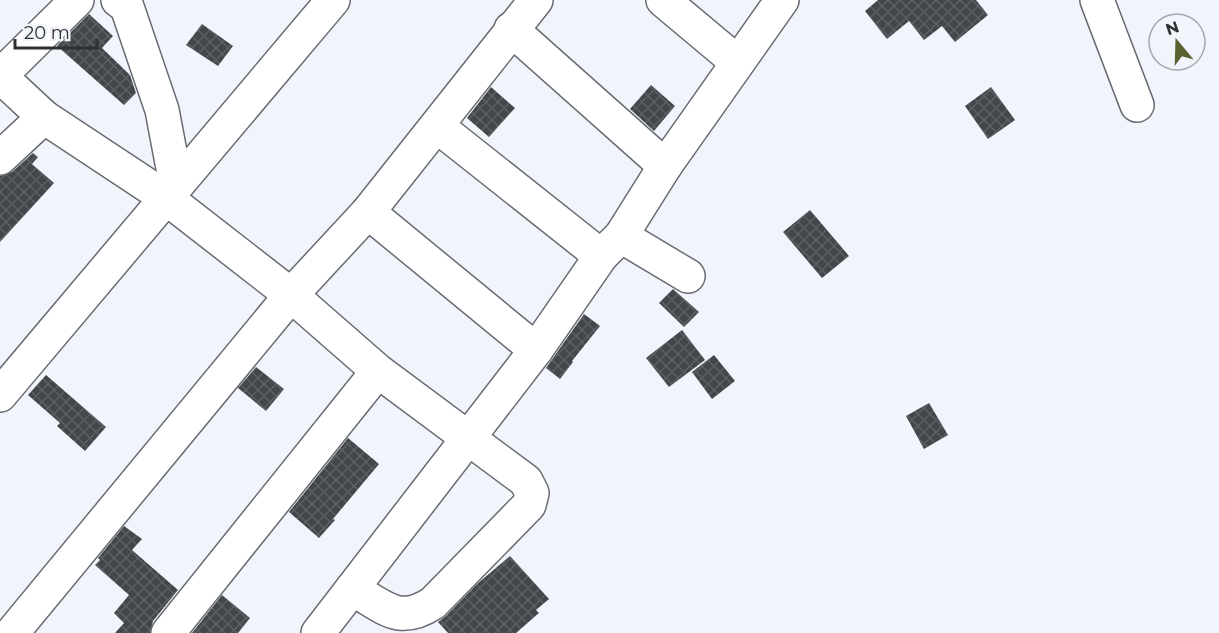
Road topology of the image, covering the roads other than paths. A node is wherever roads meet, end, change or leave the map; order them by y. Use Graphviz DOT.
graph roads {
  1 [pos="77,0"];
  2 [pos="118,0"];
  3 [pos="333,0"];
  4 [pos="536,0"];
  5 [pos="663,0"];
  6 [pos="782,0"];
  7 [pos="1097,0"];
  8 [pos="511,29"];
  9 [pos="737,62"];
  10 [pos="0,76"];
  11 [pos="1137,105"];
  12 [pos="44,117"];
  13 [pos="437,126"];
  14 [pos="0,158"];
  15 [pos="665,166"];
  16 [pos="171,190"];
  17 [pos="368,212"];
  18 [pos="611,246"];
  19 [pos="688,276"];
  20 [pos="291,295"];
  21 [pos="536,350"];
  22 [pos="378,371"];
  23 [pos="0,395"];
  24 [pos="467,438"];
  25 [pos="352,589"];
  26 [pos="12,633"];
  27 [pos="168,633"];
  28 [pos="318,633"];
  1 -- 10 [label="street"];
  2 -- 16 [label="street"];
  3 -- 16 [label="street"];
  4 -- 8 [label="street"];
  5 -- 9 [label="street"];
  6 -- 9 [label="street"];
  7 -- 11 [label="street"];
  8 -- 13 [label="street"];
  8 -- 15 [label="street"];
  9 -- 15 [label="street"];
  10 -- 12 [label="street"];
  12 -- 14 [label="street"];
  12 -- 16 [label="street"];
  13 -- 17 [label="street"];
  13 -- 18 [label="street"];
  15 -- 18 [label="street"];
  16 -- 20 [label="street"];
  16 -- 23 [label="street"];
  17 -- 20 [label="street"];
  17 -- 21 [label="street"];
  18 -- 19 [label="street"];
  18 -- 21 [label="street"];
  20 -- 22 [label="street"];
  20 -- 26 [label="street"];
  21 -- 24 [label="street"];
  22 -- 24 [label="street"];
  22 -- 27 [label="street"];
  24 -- 25 [label="street"];
  24 -- 25 [label="street"];
  25 -- 28 [label="street"];
}
